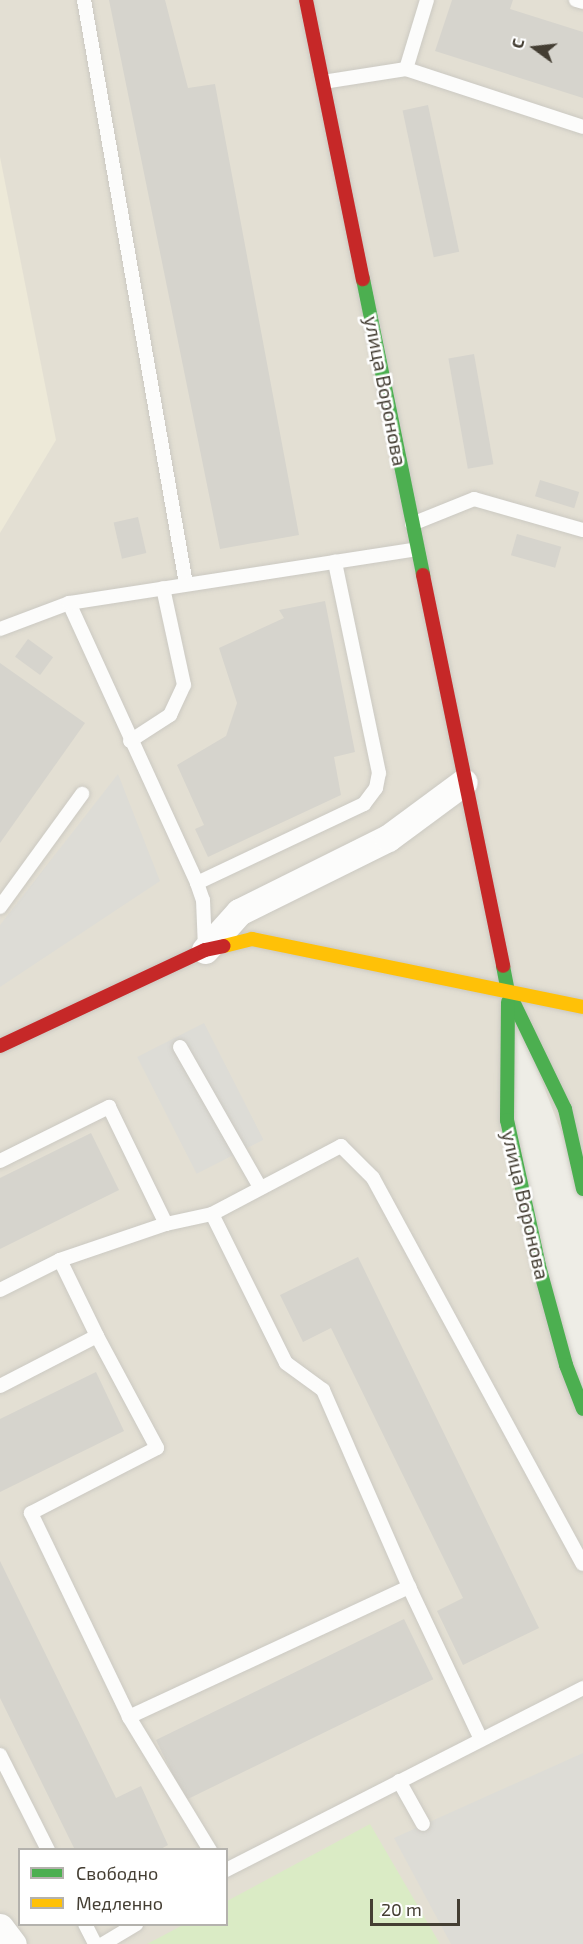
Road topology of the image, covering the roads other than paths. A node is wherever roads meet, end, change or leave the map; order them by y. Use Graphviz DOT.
graph roads {
  1 [pos="84,0"];
  2 [pos="306,0"];
  3 [pos="427,0"];
  4 [pos="576,0"];
  5 [pos="583,2"];
  6 [pos="406,69"];
  7 [pos="323,82"];
  8 [pos="583,127"];
  9 [pos="412,524"];
  10 [pos="583,531"];
  11 [pos="417,549"];
  12 [pos="335,562"];
  13 [pos="186,584"];
  14 [pos="163,588"];
  15 [pos="69,603"];
  16 [pos="0,629"];
  17 [pos="130,741"];
  18 [pos="464,782"];
  19 [pos="82,794"];
  20 [pos="197,883"];
  21 [pos="0,907"];
  22 [pos="205,950"];
  23 [pos="508,992"];
  24 [pos="583,1006"];
  25 [pos="0,1047"];
  26 [pos="180,1047"];
  27 [pos="0,1161"];
  28 [pos="260,1186"];
  29 [pos="583,1189"];
  30 [pos="212,1214"];
  31 [pos="166,1224"];
  32 [pos="60,1260"];
  33 [pos="0,1290"];
  34 [pos="97,1336"];
  35 [pos="0,1386"];
  36 [pos="583,1409"];
  37 [pos="583,1564"];
  38 [pos="409,1587"];
  39 [pos="583,1688"];
  40 [pos="129,1717"];
  41 [pos="481,1739"];
  42 [pos="0,1755"];
  43 [pos="399,1781"];
  44 [pos="423,1824"];
  45 [pos="47,1848"];
  46 [pos="209,1848"];
  47 [pos="228,1869"];
  48 [pos="86,1926"];
  49 [pos="133,1926"];
  50 [pos="0,1927"];
  51 [pos="13,1944"];
  52 [pos="95,1944"];
  53 [pos="103,1944"];
  1 -- 13 [label="lane"];
  2 -- 7 [label="main road, улица Воронова"];
  3 -- 6 [label="lane"];
  4 -- 5 [label="lane"];
  6 -- 7 [label="lane"];
  6 -- 8 [label="lane"];
  7 -- 9 [label="main road, улица Воронова"];
  9 -- 10 [label="lane"];
  9 -- 11 [label="main road, улица Воронова"];
  11 -- 12 [label="lane"];
  11 -- 18 [label="main road, улица Воронова"];
  12 -- 13 [label="lane"];
  12 -- 20 [label="lane"];
  13 -- 14 [label="lane"];
  14 -- 15 [label="lane"];
  14 -- 17 [label="lane"];
  15 -- 16 [label="lane"];
  15 -- 17 [label="lane"];
  17 -- 20 [label="lane"];
  18 -- 22 [label="street"];
  18 -- 23 [label="main road, улица Воронова"];
  19 -- 21 [label="lane"];
  20 -- 22 [label="lane"];
  22 -- 23 [label="main road"];
  22 -- 25 [label="main road"];
  23 -- 24 [label="main road"];
  23 -- 29 [label="main road, улица Воронова"];
  23 -- 36 [label="main road, улица Воронова"];
  26 -- 28 [label="lane"];
  27 -- 31 [label="lane"];
  28 -- 30 [label="lane"];
  28 -- 37 [label="lane"];
  30 -- 31 [label="lane"];
  30 -- 38 [label="lane"];
  31 -- 32 [label="lane"];
  32 -- 33 [label="lane"];
  32 -- 34 [label="lane"];
  34 -- 35 [label="lane"];
  34 -- 40 [label="lane"];
  38 -- 40 [label="lane"];
  38 -- 41 [label="lane"];
  39 -- 41 [label="lane"];
  40 -- 46 [label="lane"];
  41 -- 43 [label="lane"];
  42 -- 45 [label="lane"];
  43 -- 44 [label="lane"];
  43 -- 47 [label="lane"];
  48 -- 52 [label="lane"];
  49 -- 53 [label="lane"];
  50 -- 51 [label="street"];
}
